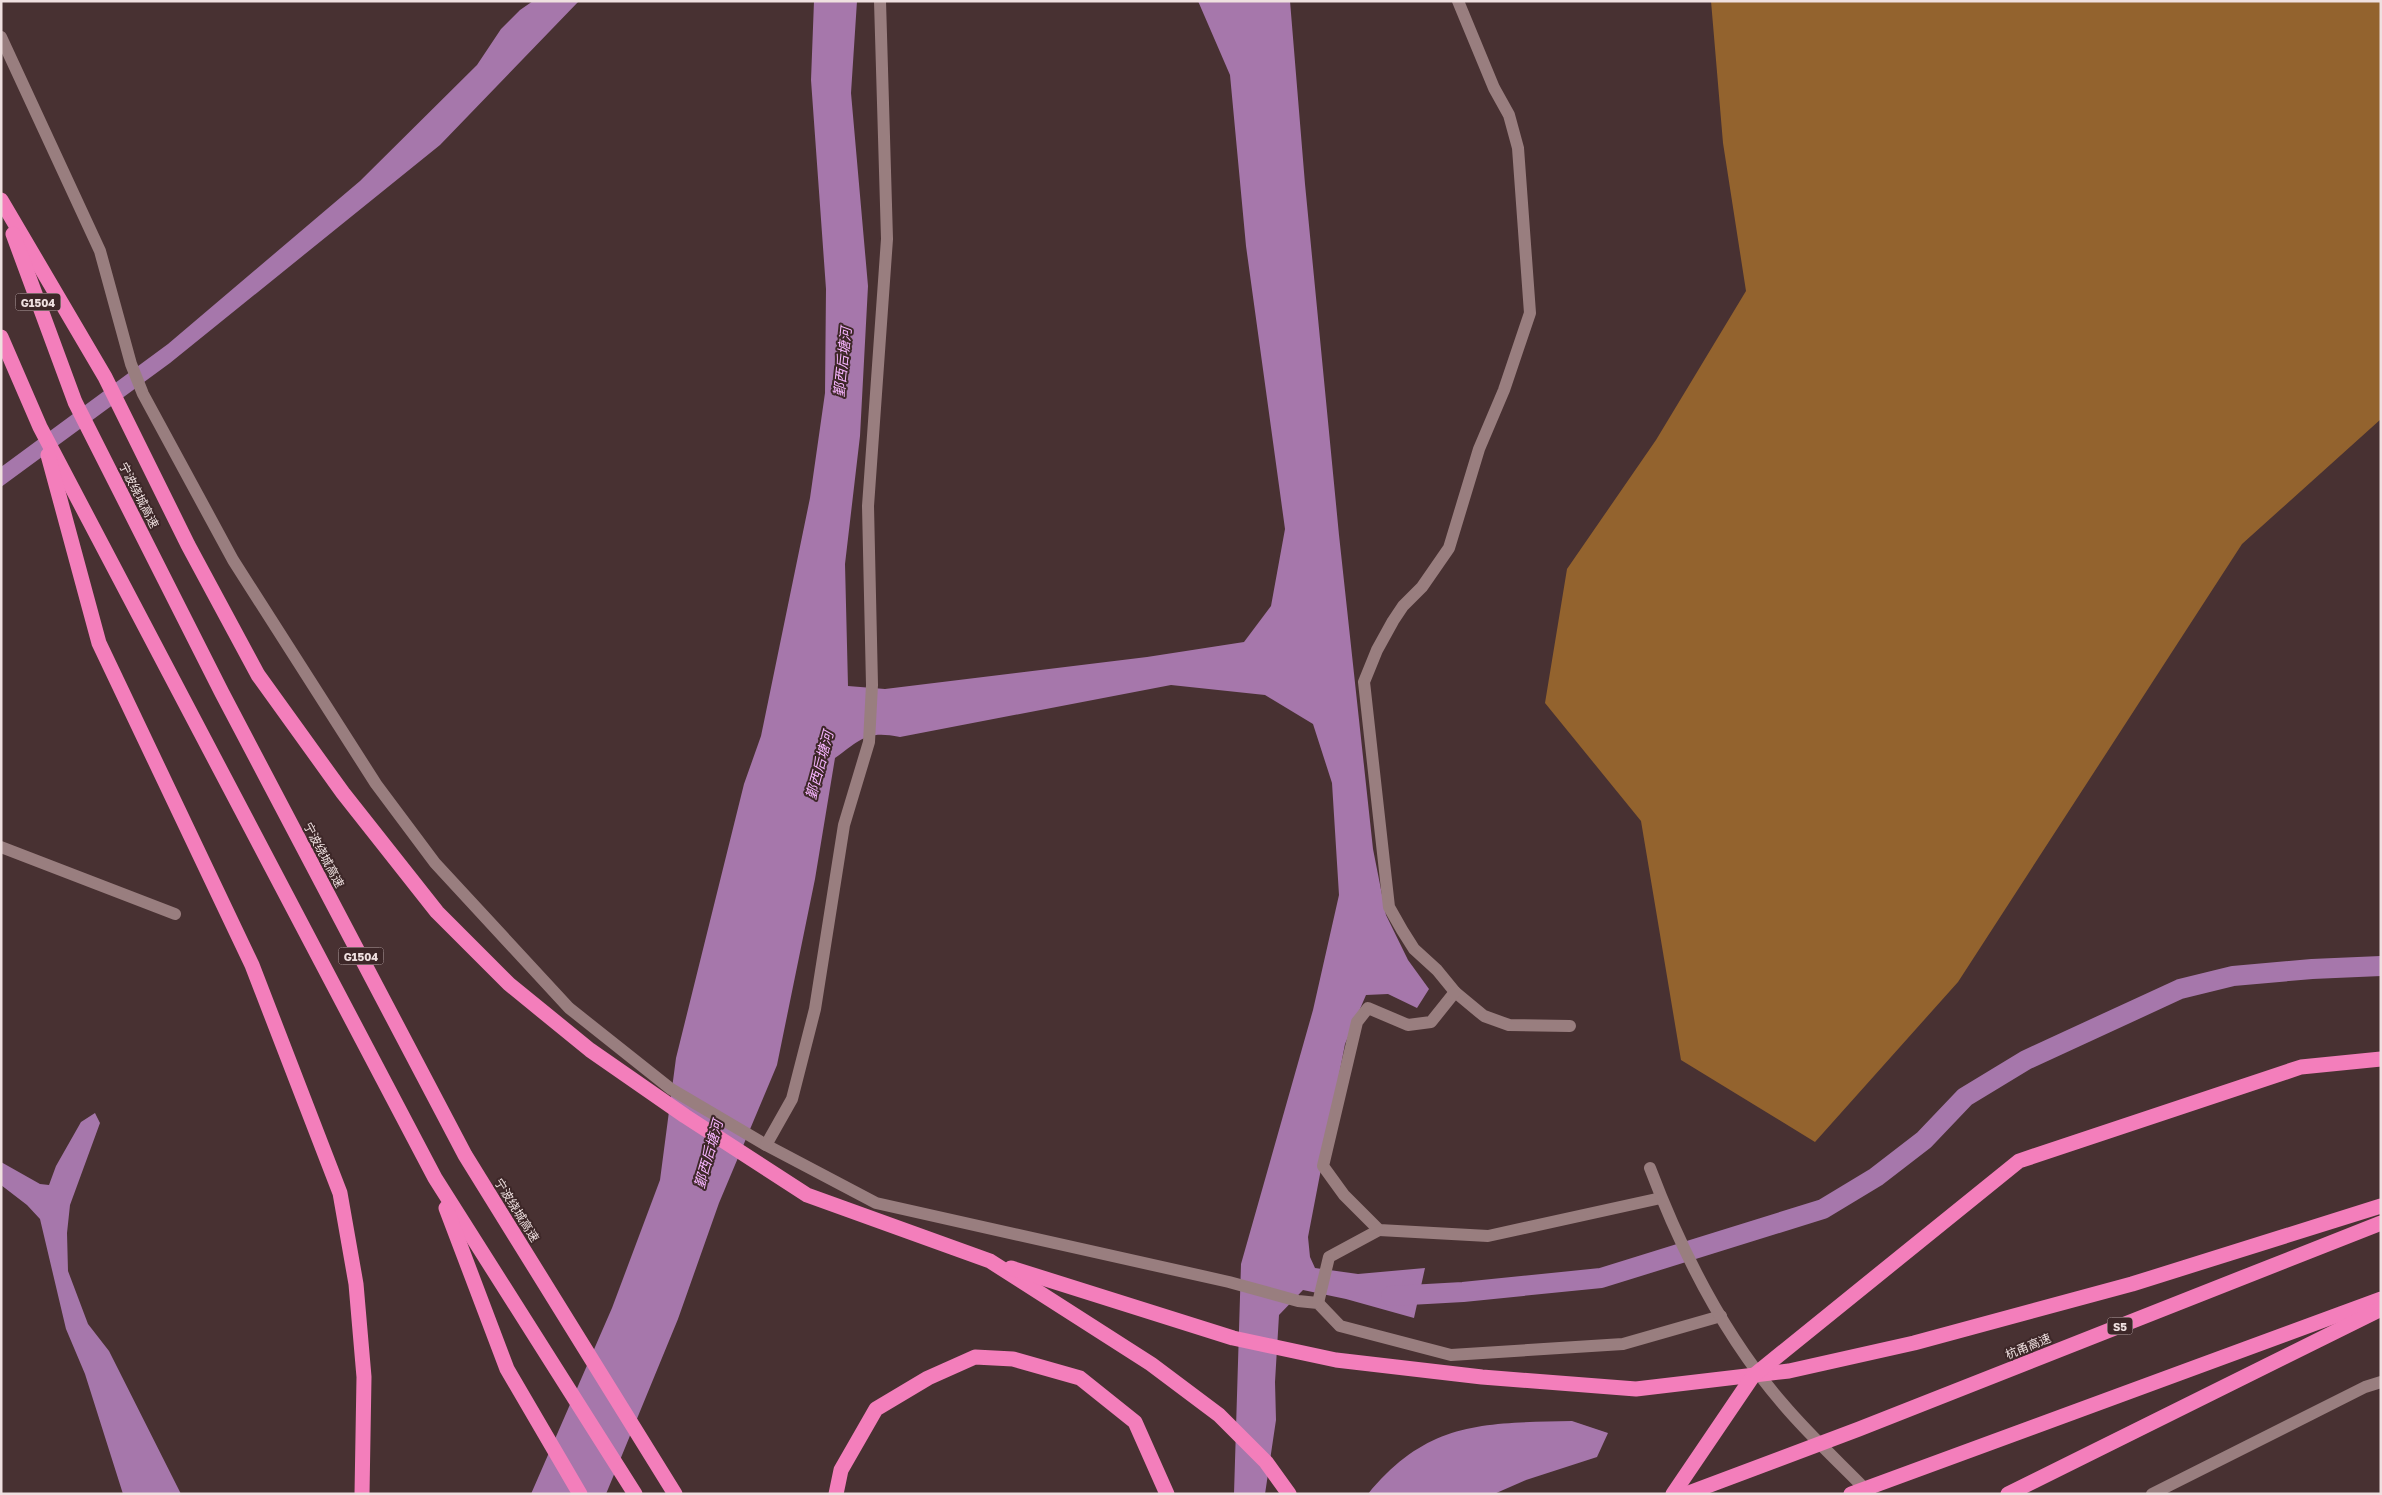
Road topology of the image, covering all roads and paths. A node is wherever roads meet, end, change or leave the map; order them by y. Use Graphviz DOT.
graph roads {
  1 [pos="880,1"];
  2 [pos="1458,1"];
  3 [pos="1,37"];
  4 [pos="1,201"];
  5 [pos="1,337"];
  6 [pos="40,428"];
  7 [pos="1,847"];
  8 [pos="175,914"];
  9 [pos="1455,992"];
  10 [pos="1570,1026"];
  11 [pos="2381,1059"];
  12 [pos="766,1145"];
  13 [pos="1650,1168"];
  14 [pos="435,1178"];
  15 [pos="1661,1198"];
  16 [pos="2381,1206"];
  17 [pos="2381,1223"];
  18 [pos="1379,1230"];
  19 [pos="990,1261"];
  20 [pos="2381,1299"];
  21 [pos="1318,1303"];
  22 [pos="2381,1309"];
  23 [pos="1721,1316"];
  24 [pos="2381,1382"];
  25 [pos="2009,1493"];
  26 [pos="362,1494"];
  27 [pos="580,1494"];
  28 [pos="635,1494"];
  29 [pos="675,1494"];
  30 [pos="836,1494"];
  31 [pos="1167,1494"];
  32 [pos="1289,1494"];
  33 [pos="1673,1494"];
  34 [pos="1686,1494"];
  35 [pos="1851,1494"];
  36 [pos="1870,1494"];
  37 [pos="2152,1494"];
  1 -- 12 [label="street"];
  2 -- 9 [label="street"];
  3 -- 12 [label="street"];
  4 -- 19 [label="highway"];
  4 -- 29 [label="highway, 宁波绕城高速 / G1504"];
  5 -- 6 [label="highway, G1504"];
  6 -- 14 [label="highway, G1504"];
  6 -- 26 [label="highway"];
  7 -- 8 [label="street"];
  9 -- 10 [label="street"];
  9 -- 18 [label="street"];
  11 -- 33 [label="highway"];
  12 -- 21 [label="street"];
  13 -- 15 [label="street"];
  14 -- 27 [label="highway"];
  14 -- 28 [label="highway, G1504"];
  15 -- 18 [label="street"];
  15 -- 23 [label="street"];
  16 -- 19 [label="highway"];
  17 -- 34 [label="highway, 杭甬高速 / S5"];
  18 -- 21 [label="street"];
  19 -- 32 [label="highway"];
  20 -- 35 [label="highway"];
  21 -- 23 [label="street"];
  22 -- 25 [label="highway"];
  23 -- 36 [label="street"];
  24 -- 37 [label="street"];
  30 -- 31 [label="highway"];
}
